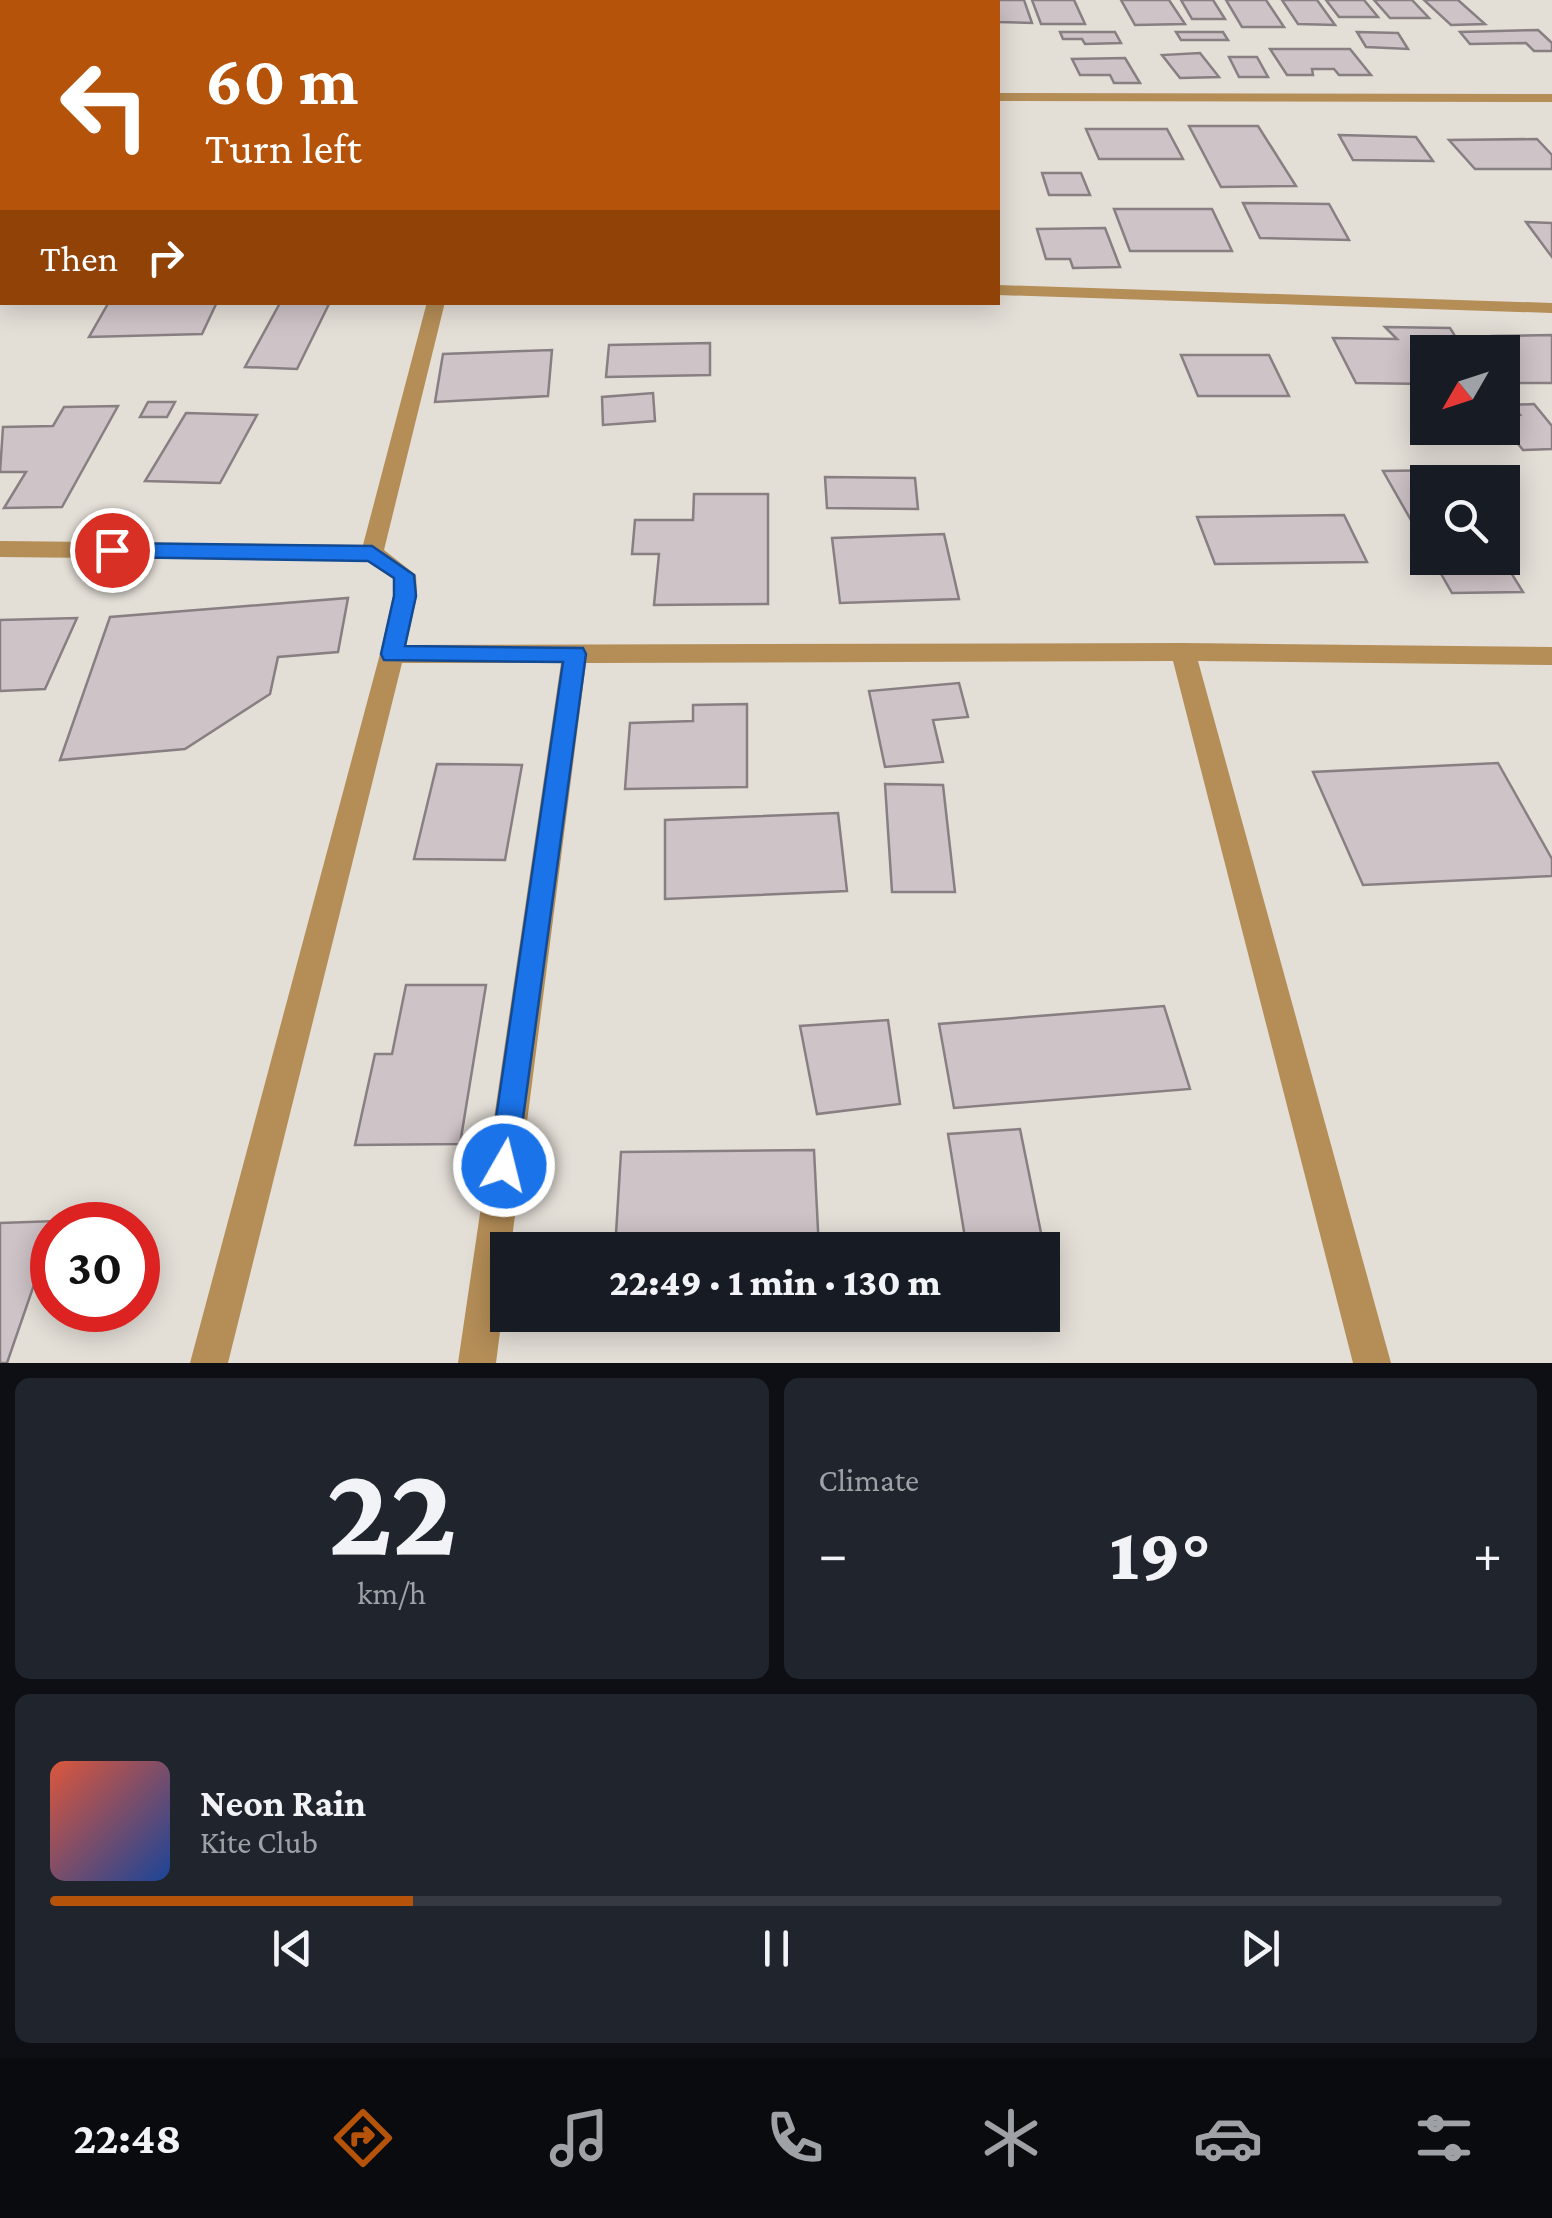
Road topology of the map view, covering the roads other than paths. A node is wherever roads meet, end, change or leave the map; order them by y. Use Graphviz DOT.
graph roads {
  1 [pos="1000,97"];
  2 [pos="1552,98"];
  3 [pos="1000,290"];
  4 [pos="435,305"];
  5 [pos="1552,308"];
  6 [pos="0,549"];
  7 [pos="372,554"];
  8 [pos="1183,652"];
  9 [pos="392,654"];
  10 [pos="575,654"];
  11 [pos="1552,656"];
  12 [pos="208,1363"];
  13 [pos="477,1363"];
  14 [pos="1372,1363"];
  1 -- 2 [label="street"];
  3 -- 5 [label="street"];
  4 -- 7 [label="street"];
  6 -- 7 [label="street"];
  7 -- 9 [label="street"];
  8 -- 10 [label="street"];
  8 -- 11 [label="street"];
  8 -- 14 [label="street"];
  9 -- 10 [label="street"];
  9 -- 12 [label="street"];
  10 -- 13 [label="street"];
}
